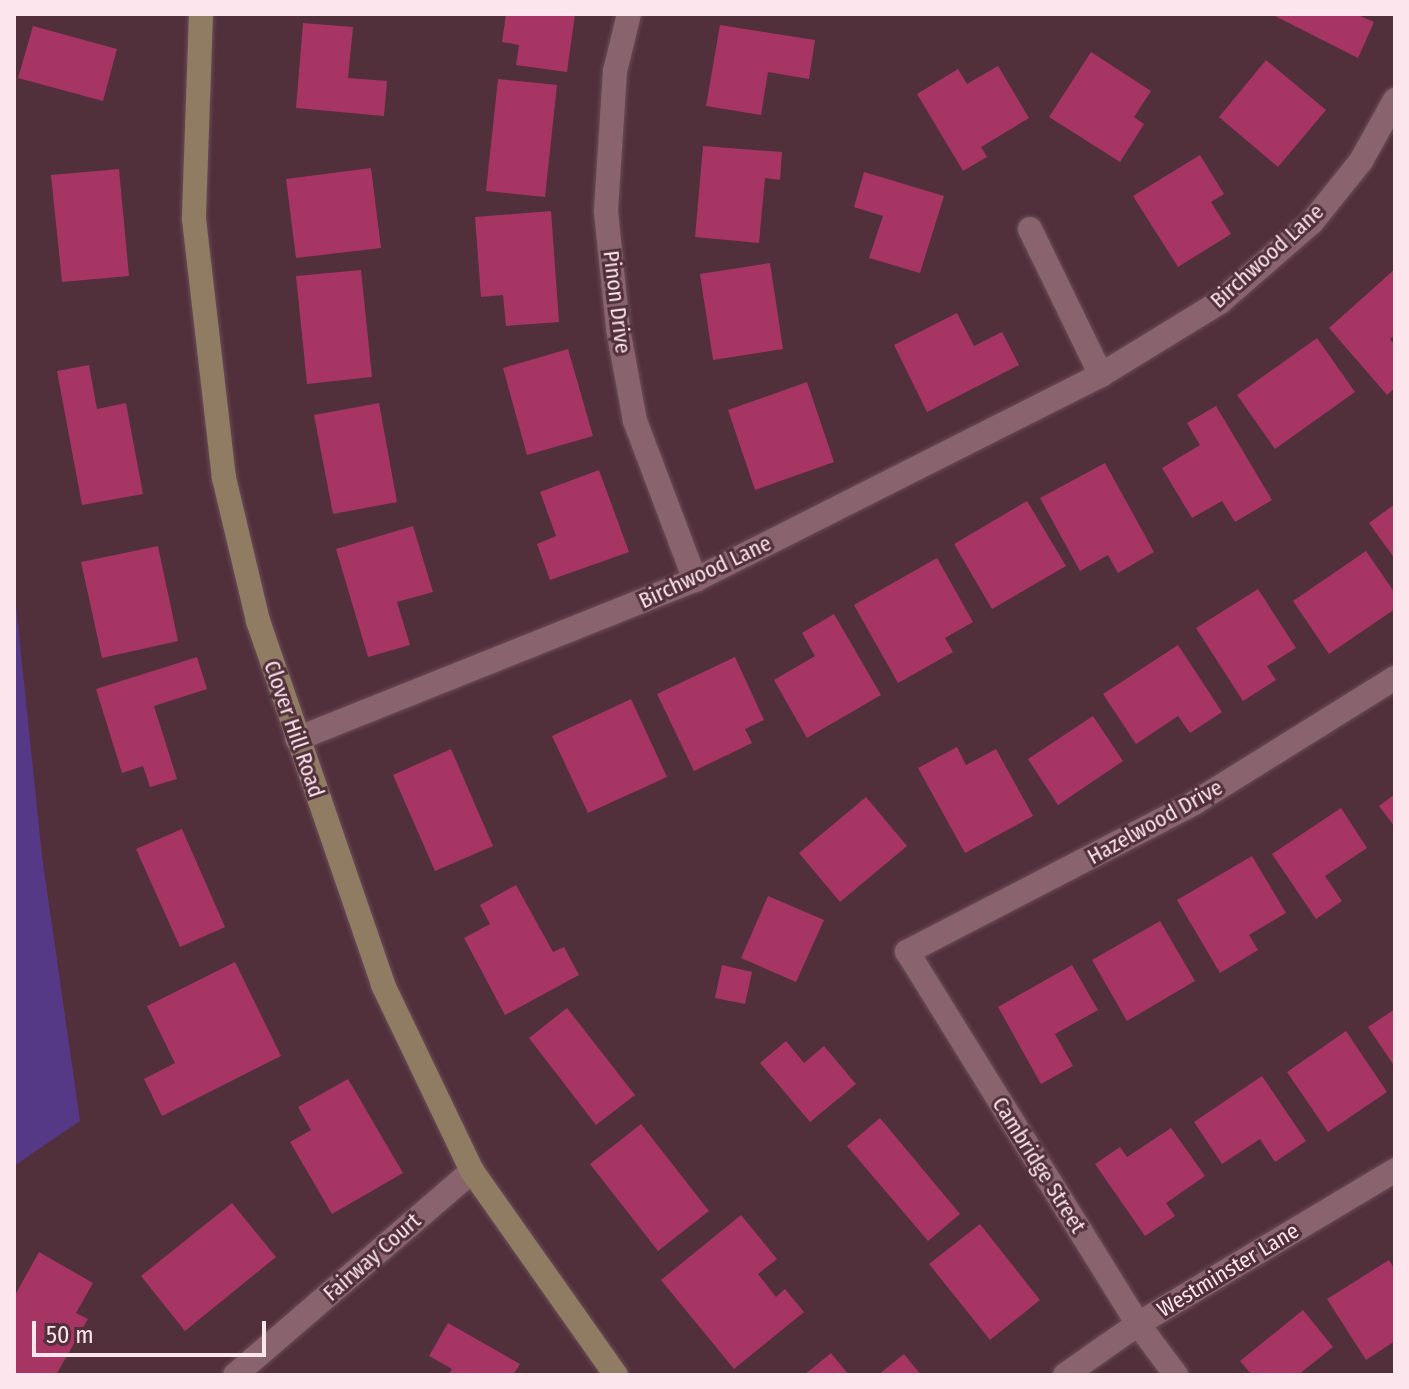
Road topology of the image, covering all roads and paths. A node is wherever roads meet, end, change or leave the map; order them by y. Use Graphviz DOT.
graph roads {
  1 [pos="201,14"];
  2 [pos="629,14"];
  3 [pos="1395,100"];
  4 [pos="1030,229"];
  5 [pos="1101,375"];
  6 [pos="695,580"];
  7 [pos="1395,678"];
  8 [pos="297,739"];
  9 [pos="907,952"];
  10 [pos="1395,1170"];
  11 [pos="472,1171"];
  12 [pos="1138,1324"];
  13 [pos="235,1375"];
  14 [pos="616,1375"];
  15 [pos="1065,1375"];
  16 [pos="1176,1375"];
  1 -- 8 [label="street, Clover Hill Road"];
  2 -- 6 [label="street, Pinon Drive"];
  3 -- 5 [label="street, Birchwood Lane"];
  4 -- 5 [label="street"];
  5 -- 6 [label="street, Birchwood Lane"];
  6 -- 8 [label="street, Birchwood Lane"];
  7 -- 9 [label="street, Hazelwood Drive"];
  8 -- 11 [label="street, Clover Hill Road"];
  9 -- 12 [label="street, Cambridge Street"];
  10 -- 12 [label="street, Westminster Lane"];
  11 -- 13 [label="street, Fairway Court"];
  11 -- 14 [label="street, Clover Hill Road"];
  12 -- 15 [label="street, Westminster Lane"];
  12 -- 16 [label="street, Cambridge Street"];
}
